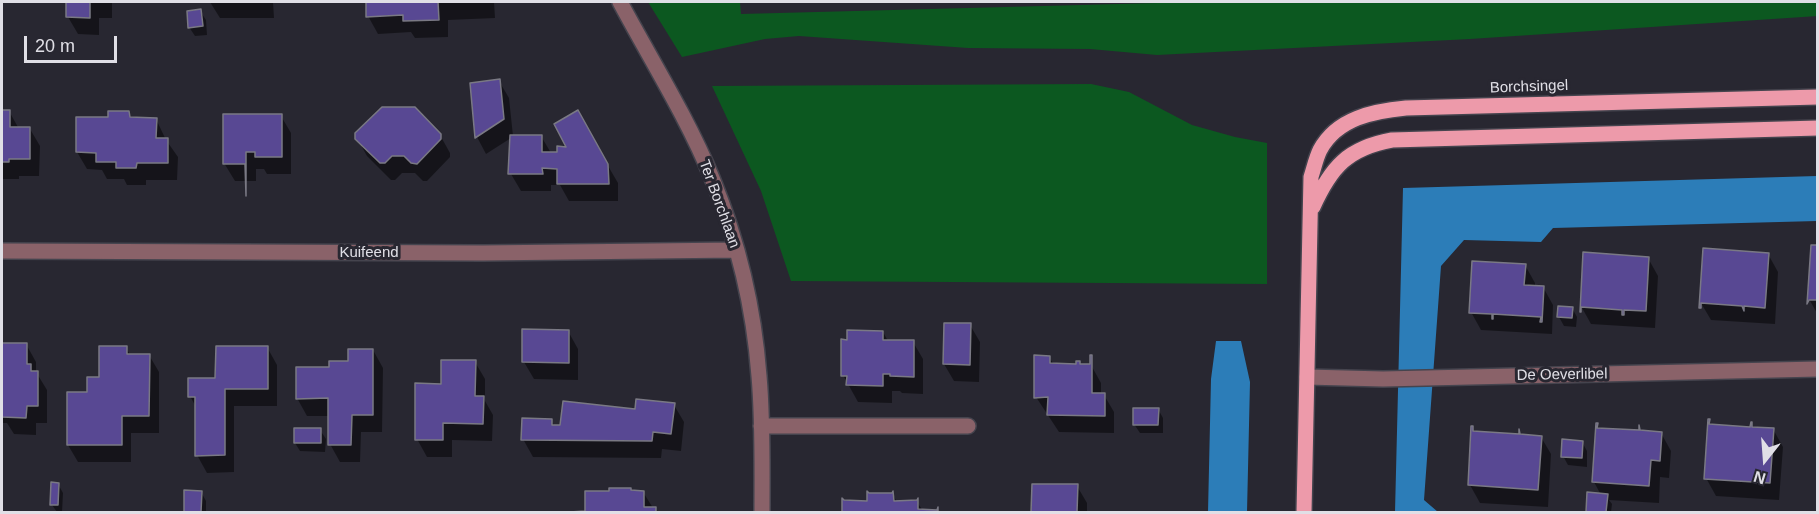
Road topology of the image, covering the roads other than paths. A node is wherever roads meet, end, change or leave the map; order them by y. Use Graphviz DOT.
graph roads {
  1 [pos="620,2"];
  2 [pos="1818,97"];
  3 [pos="1818,128"];
  4 [pos="1311,212"];
  5 [pos="736,250"];
  6 [pos="2,251"];
  7 [pos="1818,369"];
  8 [pos="1307,377"];
  9 [pos="761,426"];
  10 [pos="968,426"];
  11 [pos="762,513"];
  12 [pos="1304,513"];
  1 -- 5 [label="street, Ter Borchlaan"];
  2 -- 4 [label="main road, Borchsingel"];
  3 -- 4 [label="main road, Borchsingel"];
  4 -- 8 [label="main road, Borchsingel"];
  5 -- 6 [label="street, Kuifeend"];
  5 -- 9 [label="street, Ter Borchlaan"];
  7 -- 8 [label="street, De Oeverlibel"];
  8 -- 12 [label="main road, Borchsingel"];
  9 -- 10 [label="street"];
  9 -- 11 [label="street, Ter Borchlaan"];
}
